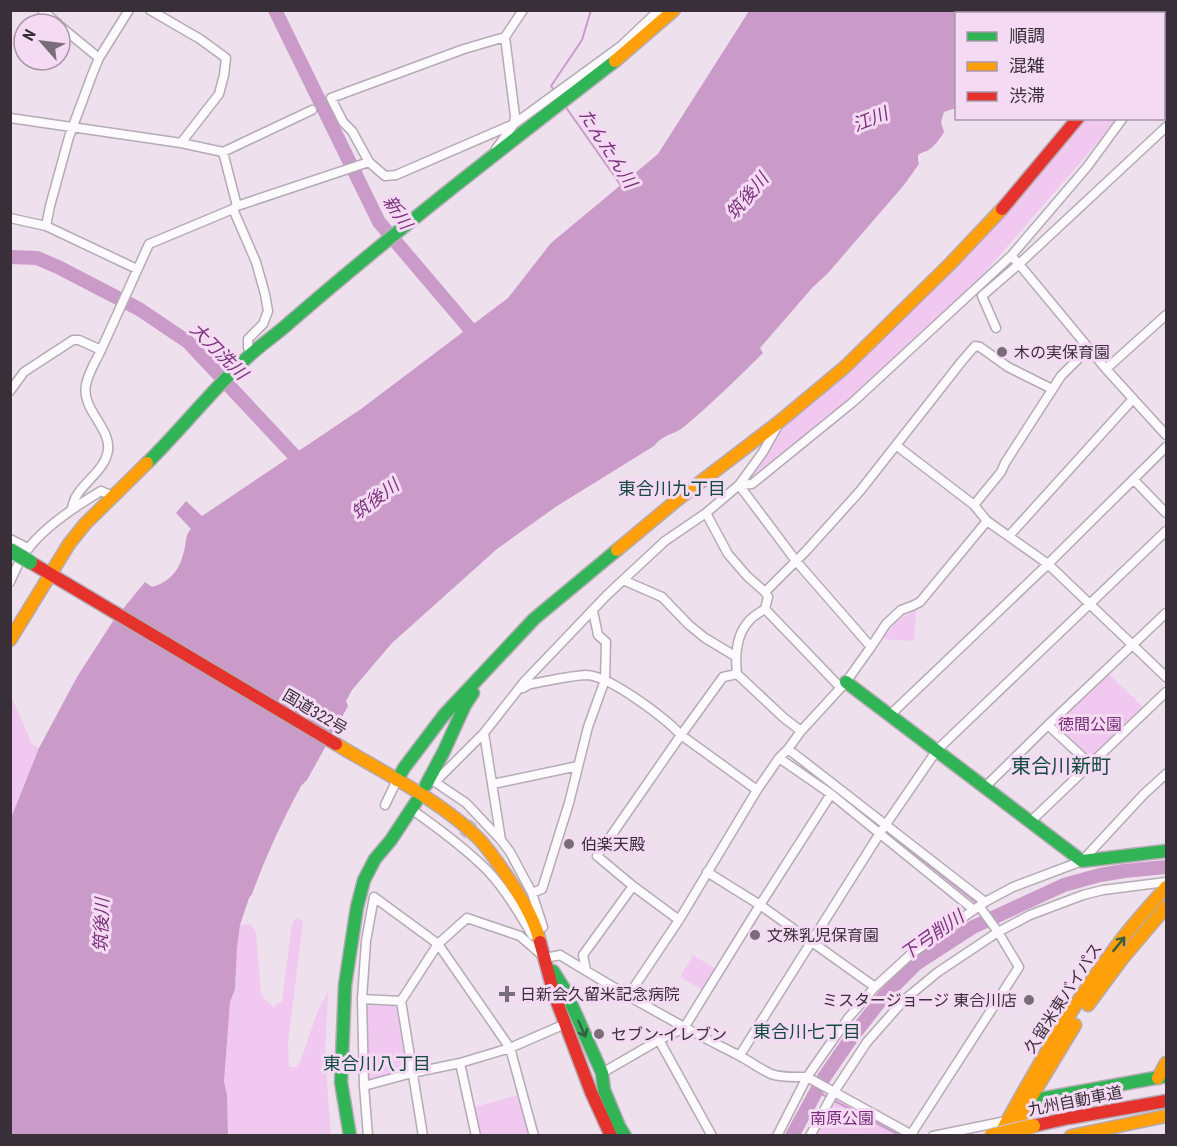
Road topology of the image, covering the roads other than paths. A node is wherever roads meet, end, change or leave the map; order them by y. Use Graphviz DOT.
graph roads {
  1 [pos="129,10"];
  2 [pos="150,10"];
  3 [pos="523,10"];
  4 [pos="658,10"];
  5 [pos="674,10"];
  6 [pos="72,36"];
  7 [pos="506,37"];
  8 [pos="99,58"];
  9 [pos="312,110"];
  10 [pos="10,118"];
  11 [pos="1076,120"];
  12 [pos="1122,120"];
  13 [pos="514,124"];
  14 [pos="72,127"];
  15 [pos="1167,128"];
  16 [pos="181,143"];
  17 [pos="223,152"];
  18 [pos="489,159"];
  19 [pos="369,162"];
  20 [pos="235,207"];
  21 [pos="10,218"];
  22 [pos="46,226"];
  23 [pos="1011,256"];
  24 [pos="1019,264"];
  25 [pos="137,269"];
  26 [pos="1167,315"];
  27 [pos="996,328"];
  28 [pos="1089,348"];
  29 [pos="101,350"];
  30 [pos="251,354"];
  31 [pos="1106,369"];
  32 [pos="1052,390"];
  33 [pos="10,391"];
  34 [pos="1133,399"];
  35 [pos="779,422"];
  36 [pos="1167,435"];
  37 [pos="897,446"];
  38 [pos="1167,447"];
  39 [pos="1134,480"];
  40 [pos="739,485"];
  41 [pos="113,496"];
  42 [pos="974,506"];
  43 [pos="72,509"];
  44 [pos="706,513"];
  45 [pos="1167,513"];
  46 [pos="987,521"];
  47 [pos="1167,531"];
  48 [pos="1009,536"];
  49 [pos="10,539"];
  50 [pos="10,550"];
  51 [pos="29,555"];
  52 [pos="796,561"];
  53 [pos="1048,564"];
  54 [pos="12,569"];
  55 [pos="55,576"];
  56 [pos="623,580"];
  57 [pos="10,582"];
  58 [pos="765,592"];
  59 [pos="1090,603"];
  60 [pos="765,609"];
  61 [pos="593,611"];
  62 [pos="1167,613"];
  63 [pos="10,640"];
  64 [pos="1133,644"];
  65 [pos="871,647"];
  66 [pos="735,656"];
  67 [pos="737,674"];
  68 [pos="480,676"];
  69 [pos="1167,677"];
  70 [pos="605,680"];
  71 [pos="843,684"];
  72 [pos="519,689"];
  73 [pos="1167,692"];
  74 [pos="890,715"];
  75 [pos="1048,725"];
  76 [pos="801,731"];
  77 [pos="484,733"];
  78 [pos="681,735"];
  79 [pos="788,750"];
  80 [pos="937,750"];
  81 [pos="779,758"];
  82 [pos="1090,764"];
  83 [pos="578,766"];
  84 [pos="1167,774"];
  85 [pos="394,778"];
  86 [pos="430,782"];
  87 [pos="493,784"];
  88 [pos="984,788"];
  89 [pos="757,790"];
  90 [pos="831,794"];
  91 [pos="385,805"];
  92 [pos="413,806"];
  93 [pos="1030,822"];
  94 [pos="886,825"];
  95 [pos="880,833"];
  96 [pos="501,840"];
  97 [pos="1167,851"];
  98 [pos="1082,861"];
  99 [pos="707,872"];
  100 [pos="633,885"];
  101 [pos="1167,885"];
  102 [pos="532,893"];
  103 [pos="760,905"];
  104 [pos="980,906"];
  105 [pos="1167,907"];
  106 [pos="679,920"];
  107 [pos="998,932"];
  108 [pos="811,942"];
  109 [pos="438,944"];
  110 [pos="545,958"];
  111 [pos="586,970"];
  112 [pos="875,987"];
  113 [pos="628,996"];
  114 [pos="362,999"];
  115 [pos="401,1001"];
  116 [pos="565,1024"];
  117 [pos="684,1028"];
  118 [pos="659,1040"];
  119 [pos="510,1048"];
  120 [pos="740,1055"];
  121 [pos="460,1063"];
  122 [pos="1167,1063"];
  123 [pos="412,1073"];
  124 [pos="602,1073"];
  125 [pos="807,1077"];
  126 [pos="1162,1077"];
  127 [pos="364,1086"];
  128 [pos="834,1092"];
  129 [pos="1167,1095"];
  130 [pos="1029,1101"];
  131 [pos="1167,1101"];
  132 [pos="1167,1116"];
  133 [pos="1069,1118"];
  134 [pos="1007,1121"];
  135 [pos="911,1135"];
  136 [pos="350,1136"];
  137 [pos="368,1136"];
  138 [pos="423,1136"];
  139 [pos="476,1136"];
  140 [pos="534,1136"];
  141 [pos="611,1136"];
  142 [pos="625,1136"];
  143 [pos="712,1136"];
  144 [pos="777,1136"];
  145 [pos="810,1136"];
  146 [pos="933,1136"];
  147 [pos="991,1136"];
  148 [pos="999,1136"];
  149 [pos="1012,1136"];
  150 [pos="1071,1136"];
  1 -- 8 [label="street"];
  2 -- 16 [label="street"];
  3 -- 7 [label="street"];
  4 -- 13 [label="street"];
  5 -- 18 [label="main road"];
  6 -- 8 [label="street"];
  7 -- 13 [label="street"];
  7 -- 19 [label="street"];
  8 -- 14 [label="street"];
  9 -- 17 [label="street"];
  10 -- 14 [label="street"];
  11 -- 35 [label="main road"];
  12 -- 23 [label="street"];
  13 -- 18 [label="street"];
  13 -- 19 [label="street"];
  14 -- 16 [label="street"];
  14 -- 22 [label="street"];
  15 -- 24 [label="street"];
  16 -- 17 [label="street"];
  17 -- 20 [label="street"];
  18 -- 30 [label="main road"];
  19 -- 20 [label="street"];
  20 -- 25 [label="street"];
  20 -- 30 [label="street"];
  21 -- 22 [label="street"];
  22 -- 25 [label="street"];
  23 -- 24 [label="street"];
  23 -- 40 [label="street"];
  24 -- 27 [label="street"];
  24 -- 28 [label="street"];
  25 -- 29 [label="street"];
  26 -- 31 [label="street"];
  28 -- 31 [label="street"];
  28 -- 32 [label="street"];
  29 -- 33 [label="street"];
  29 -- 43 [label="street"];
  30 -- 41 [label="main road"];
  31 -- 34 [label="street"];
  32 -- 37 [label="street"];
  32 -- 42 [label="street"];
  34 -- 36 [label="street"];
  34 -- 48 [label="street"];
  35 -- 40 [label="street"];
  35 -- 68 [label="main road"];
  37 -- 42 [label="street"];
  37 -- 52 [label="street"];
  38 -- 39 [label="street"];
  39 -- 45 [label="street"];
  39 -- 53 [label="street"];
  40 -- 44 [label="street"];
  40 -- 52 [label="street"];
  41 -- 43 [label="street"];
  41 -- 55 [label="main road"];
  42 -- 46 [label="street"];
  43 -- 51 [label="street"];
  44 -- 56 [label="street"];
  44 -- 58 [label="street"];
  46 -- 48 [label="street"];
  46 -- 65 [label="street"];
  47 -- 59 [label="street"];
  48 -- 53 [label="street"];
  49 -- 51 [label="street"];
  50 -- 51 [label="main road, 国道322号, bridge"];
  51 -- 54 [label="street"];
  51 -- 55 [label="main road, 国道322号"];
  52 -- 58 [label="street"];
  52 -- 65 [label="street"];
  53 -- 59 [label="street"];
  53 -- 74 [label="street"];
  54 -- 57 [label="street"];
  55 -- 63 [label="main road"];
  55 -- 85 [label="main road, 国道322号"];
  56 -- 61 [label="street"];
  56 -- 66 [label="street"];
  58 -- 60 [label="street"];
  59 -- 64 [label="street"];
  59 -- 80 [label="street"];
  60 -- 66 [label="street"];
  60 -- 71 [label="street"];
  61 -- 70 [label="street"];
  61 -- 72 [label="street"];
  62 -- 64 [label="street"];
  64 -- 69 [label="street"];
  64 -- 75 [label="street"];
  65 -- 71 [label="street"];
  66 -- 67 [label="street"];
  67 -- 76 [label="street"];
  67 -- 78 [label="street"];
  68 -- 85 [label="main road"];
  68 -- 86 [label="main road"];
  70 -- 72 [label="street"];
  70 -- 78 [label="street"];
  70 -- 83 [label="street"];
  71 -- 74 [label="main road"];
  71 -- 76 [label="street"];
  72 -- 77 [label="street"];
  73 -- 82 [label="street"];
  74 -- 80 [label="main road"];
  75 -- 82 [label="street"];
  75 -- 88 [label="street"];
  76 -- 79 [label="street"];
  77 -- 86 [label="street"];
  77 -- 87 [label="street"];
  78 -- 89 [label="street"];
  78 -- 100 [label="street"];
  79 -- 81 [label="street"];
  79 -- 94 [label="street"];
  80 -- 88 [label="main road"];
  80 -- 94 [label="street"];
  81 -- 89 [label="street"];
  81 -- 90 [label="street"];
  82 -- 93 [label="street"];
  83 -- 87 [label="street"];
  83 -- 102 [label="street"];
  84 -- 98 [label="street"];
  85 -- 91 [label="street"];
  85 -- 110 [label="main road, 国道322号"];
  86 -- 96 [label="street"];
  87 -- 96 [label="street"];
  88 -- 93 [label="main road"];
  89 -- 99 [label="street"];
  90 -- 95 [label="street"];
  90 -- 103 [label="street"];
  92 -- 110 [label="street"];
  92 -- 136 [label="main road"];
  93 -- 98 [label="main road"];
  94 -- 95 [label="street"];
  94 -- 104 [label="street"];
  95 -- 104 [label="street"];
  95 -- 108 [label="street"];
  96 -- 102 [label="street"];
  97 -- 98 [label="main road"];
  98 -- 104 [label="street"];
  99 -- 103 [label="street"];
  99 -- 106 [label="street"];
  100 -- 106 [label="street"];
  100 -- 111 [label="street"];
  101 -- 107 [label="street"];
  134 -- 101 [label="main road, 久留米東バイパス, one-way"];
  102 -- 110 [label="street"];
  103 -- 108 [label="street"];
  103 -- 117 [label="street"];
  104 -- 107 [label="street"];
  104 -- 112 [label="street"];
  105 -- 130 [label="main road, 久留米東バイパス"];
  106 -- 113 [label="street"];
  107 -- 128 [label="street"];
  107 -- 135 [label="street"];
  108 -- 112 [label="street"];
  108 -- 120 [label="street"];
  109 -- 110 [label="street"];
  109 -- 114 [label="street"];
  109 -- 115 [label="street"];
  109 -- 119 [label="street"];
  110 -- 111 [label="street"];
  110 -- 116 [label="main road, 国道322号"];
  110 -- 124 [label="main road, 国道322号, one-way"];
  111 -- 113 [label="street"];
  112 -- 125 [label="street"];
  113 -- 117 [label="street"];
  114 -- 115 [label="street"];
  114 -- 127 [label="street"];
  115 -- 123 [label="street"];
  116 -- 119 [label="street"];
  116 -- 141 [label="main road, 国道322号"];
  117 -- 118 [label="street"];
  117 -- 120 [label="street"];
  118 -- 124 [label="street"];
  118 -- 143 [label="street"];
  119 -- 121 [label="street"];
  119 -- 140 [label="street"];
  120 -- 125 [label="street"];
  121 -- 123 [label="street"];
  121 -- 139 [label="street"];
  122 -- 126 [label="main road"];
  123 -- 127 [label="street"];
  123 -- 138 [label="street"];
  124 -- 142 [label="main road, 国道322号"];
  125 -- 128 [label="street"];
  125 -- 144 [label="street"];
  126 -- 130 [label="main road"];
  127 -- 137 [label="street"];
  128 -- 135 [label="street"];
  128 -- 145 [label="street"];
  129 -- 133 [label="main road"];
  130 -- 134 [label="street"];
  130 -- 149 [label="main road, 久留米東バイパス"];
  131 -- 133 [label="main road, 九州自動車道"];
  132 -- 150 [label="main road, 九州自動車道"];
  133 -- 147 [label="main road, 九州自動車道, bridge"];
  134 -- 146 [label="street"];
  134 -- 148 [label="main road, 久留米東バイパス"];
}
